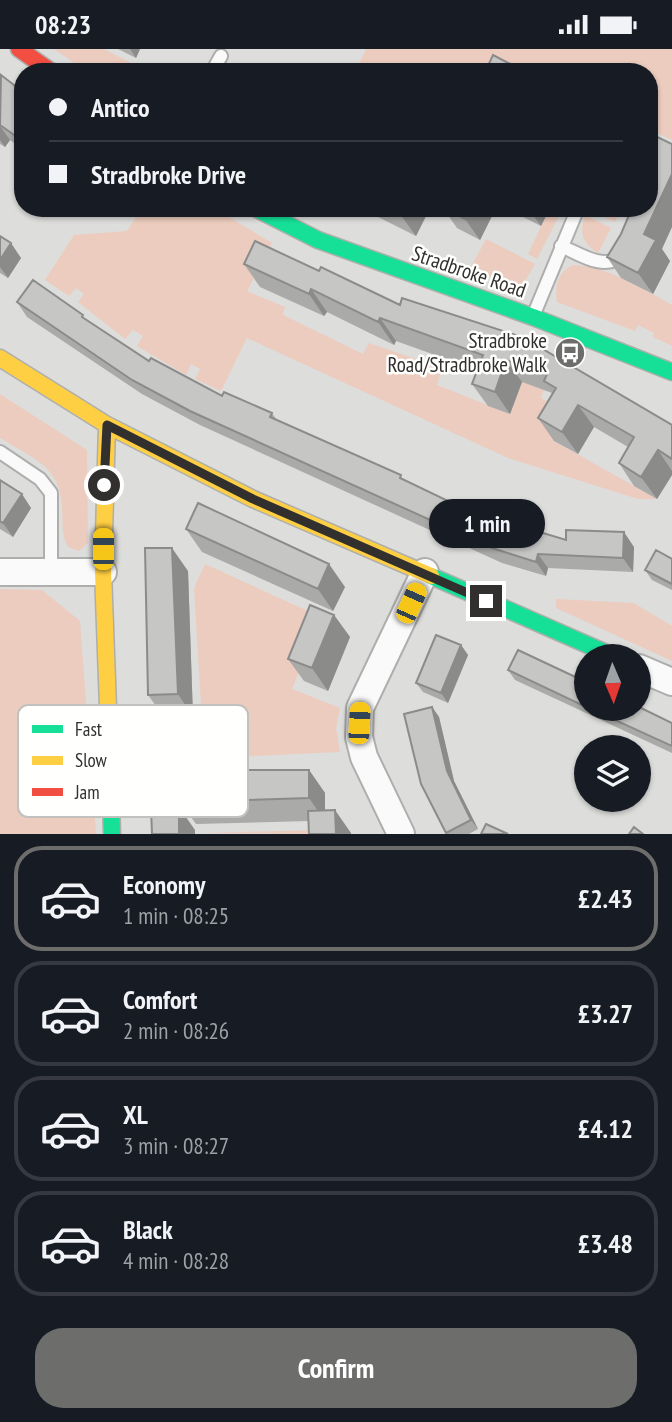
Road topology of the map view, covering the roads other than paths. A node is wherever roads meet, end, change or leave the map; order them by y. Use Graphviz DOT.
graph roads {
  1 [pos="19,49"];
  2 [pos="221,56"];
  3 [pos="39,63"];
  4 [pos="217,63"];
  5 [pos="272,217"];
  6 [pos="574,217"];
  7 [pos="561,246"];
  8 [pos="628,251"];
  9 [pos="533,317"];
  10 [pos="0,358"];
  11 [pos="672,372"];
  12 [pos="107,425"];
  13 [pos="0,452"];
  14 [pos="51,571"];
  15 [pos="0,572"];
  16 [pos="103,572"];
  17 [pos="425,572"];
  18 [pos="585,644"];
  19 [pos="651,673"];
  20 [pos="672,682"];
  21 [pos="108,705"];
  22 [pos="401,834"];
  1 -- 3 [label="street"];
  2 -- 4 [label="lane"];
  5 -- 9 [label="street, Stradbroke Road"];
  6 -- 7 [label="lane"];
  7 -- 8 [label="lane"];
  7 -- 9 [label="lane"];
  9 -- 11 [label="street, Stradbroke Road"];
  10 -- 12 [label="street"];
  12 -- 16 [label="street"];
  12 -- 17 [label="street"];
  13 -- 14 [label="lane"];
  14 -- 15 [label="street"];
  14 -- 16 [label="street"];
  16 -- 21 [label="street"];
  17 -- 18 [label="street"];
  17 -- 22 [label="street"];
  19 -- 20 [label="street"];
}
